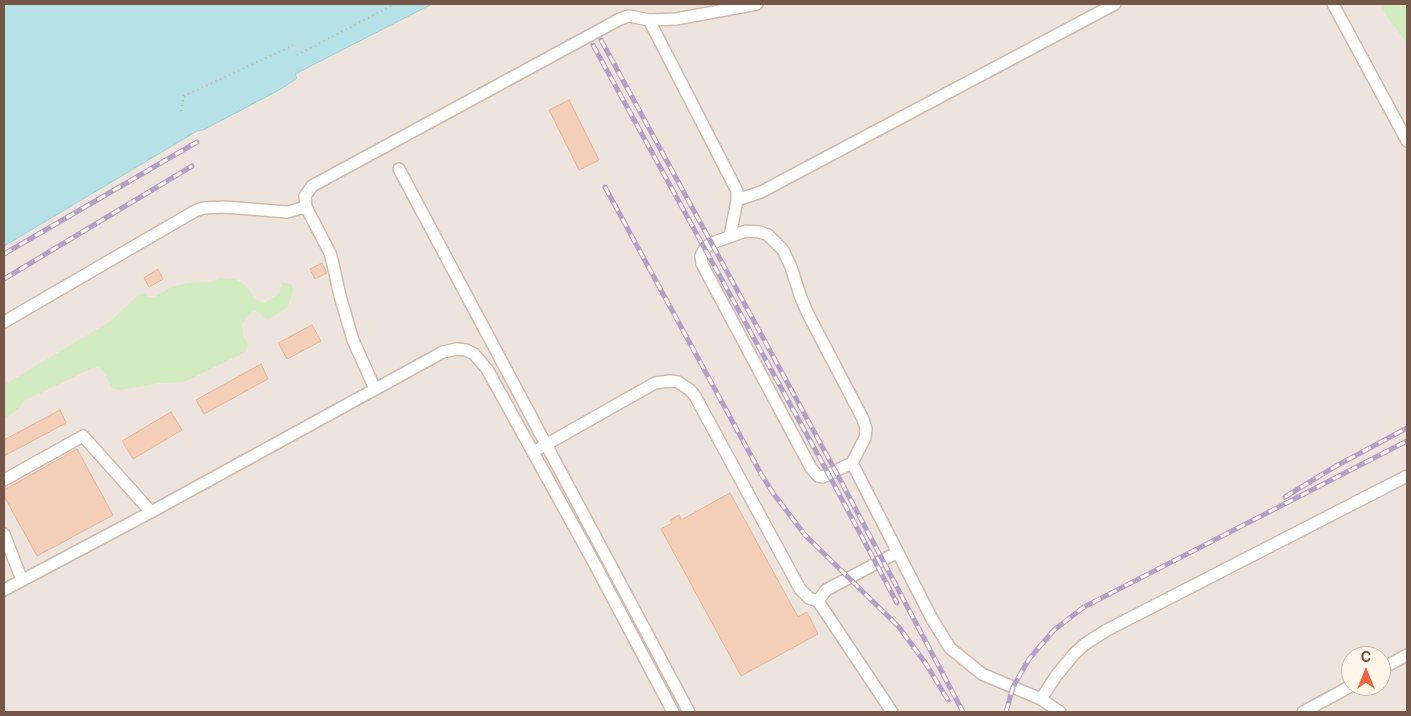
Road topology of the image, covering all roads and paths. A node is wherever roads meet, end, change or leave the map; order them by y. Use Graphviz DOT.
graph roads {
  1 [pos="394,4"];
  2 [pos="757,4"];
  3 [pos="1115,4"];
  4 [pos="1333,4"];
  5 [pos="649,20"];
  6 [pos="296,44"];
  7 [pos="297,55"];
  8 [pos="181,111"];
  9 [pos="1407,141"];
  10 [pos="399,169"];
  11 [pos="737,200"];
  12 [pos="306,208"];
  13 [pos="730,236"];
  14 [pos="4,322"];
  15 [pos="375,389"];
  16 [pos="546,445"];
  17 [pos="533,452"];
  18 [pos="852,463"];
  19 [pos="1407,476"];
  20 [pos="4,480"];
  21 [pos="151,512"];
  22 [pos="4,534"];
  23 [pos="898,552"];
  24 [pos="22,580"];
  25 [pos="4,590"];
  26 [pos="818,601"];
  27 [pos="1407,655"];
  28 [pos="1391,664"];
  29 [pos="1341,692"];
  30 [pos="1041,699"];
  31 [pos="673,712"];
  32 [pos="689,712"];
  33 [pos="892,712"];
  34 [pos="1060,712"];
  35 [pos="1304,712"];
  1 -- 7 [label="path"];
  2 -- 5 [label="street"];
  3 -- 11 [label="street"];
  4 -- 9 [label="street"];
  5 -- 11 [label="street"];
  5 -- 12 [label="street"];
  6 -- 8 [label="path"];
  10 -- 16 [label="street"];
  11 -- 13 [label="street"];
  12 -- 14 [label="street"];
  12 -- 15 [label="street"];
  13 -- 18 [label="street"];
  13 -- 18 [label="street"];
  15 -- 17 [label="street"];
  15 -- 21 [label="street"];
  16 -- 17 [label="street"];
  16 -- 26 [label="street"];
  16 -- 32 [label="street"];
  17 -- 31 [label="street"];
  18 -- 23 [label="street"];
  19 -- 30 [label="street"];
  20 -- 21 [label="street"];
  21 -- 24 [label="street"];
  22 -- 24 [label="street"];
  23 -- 26 [label="street"];
  23 -- 30 [label="street"];
  24 -- 25 [label="street"];
  26 -- 33 [label="street"];
  27 -- 28 [label="street"];
  29 -- 35 [label="street"];
  30 -- 34 [label="street"];
}
